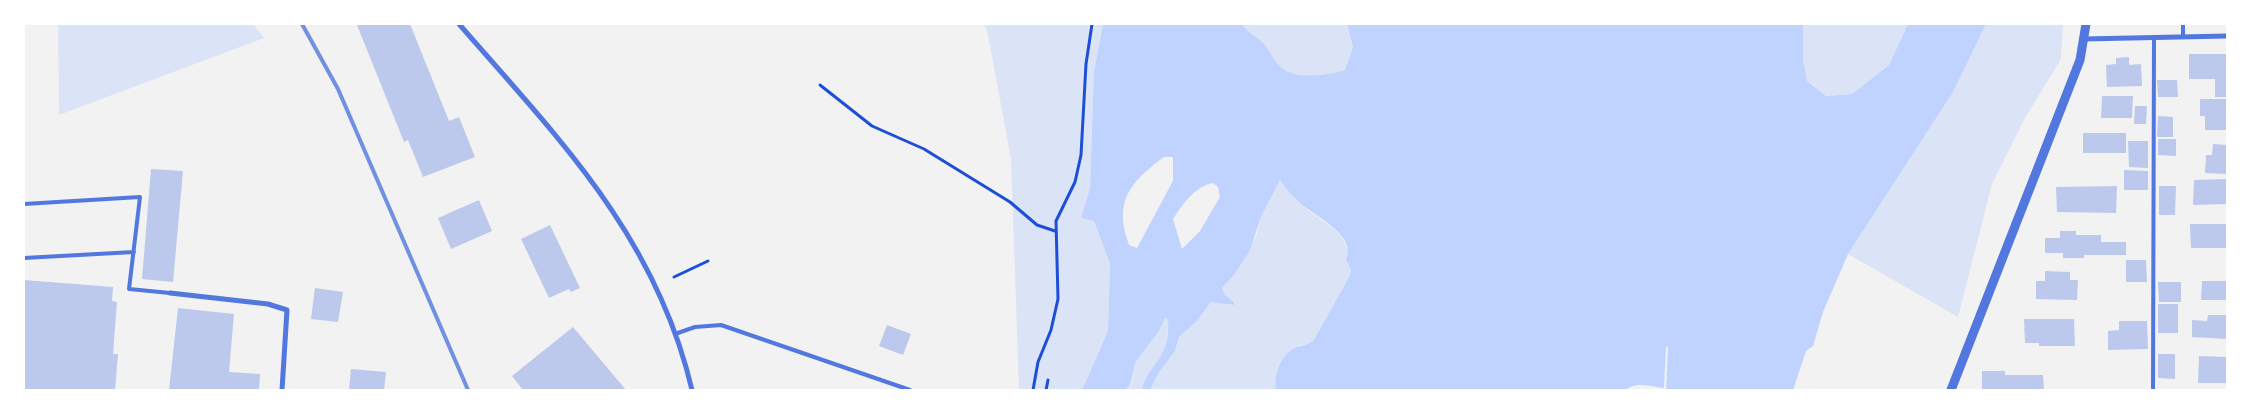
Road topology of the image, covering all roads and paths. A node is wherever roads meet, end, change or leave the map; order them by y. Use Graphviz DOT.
graph roads {
  1 [pos="460,24"];
  2 [pos="1092,24"];
  3 [pos="2086,24"];
  4 [pos="2183,24"];
  5 [pos="2182,36"];
  6 [pos="2227,36"];
  7 [pos="2154,37"];
  8 [pos="2083,39"];
  9 [pos="820,85"];
  10 [pos="24,204"];
  11 [pos="1055,231"];
  12 [pos="134,252"];
  13 [pos="24,258"];
  14 [pos="708,261"];
  15 [pos="674,276"];
  16 [pos="170,293"];
  17 [pos="675,334"];
  18 [pos="1048,380"];
  19 [pos="282,390"];
  20 [pos="692,390"];
  21 [pos="910,390"];
  22 [pos="1033,390"];
  23 [pos="1046,390"];
  24 [pos="1951,390"];
  25 [pos="2153,390"];
  1 -- 17 [label="street"];
  2 -- 11 [label="path"];
  3 -- 8 [label="street"];
  4 -- 5 [label="lane"];
  5 -- 6 [label="street"];
  5 -- 7 [label="street"];
  7 -- 8 [label="street"];
  7 -- 25 [label="lane"];
  8 -- 24 [label="street"];
  9 -- 11 [label="path"];
  10 -- 12 [label="lane"];
  11 -- 22 [label="path"];
  12 -- 13 [label="lane"];
  12 -- 16 [label="lane"];
  14 -- 15 [label="path"];
  16 -- 19 [label="street"];
  17 -- 20 [label="street"];
  17 -- 21 [label="lane"];
  18 -- 23 [label="path"];
}
